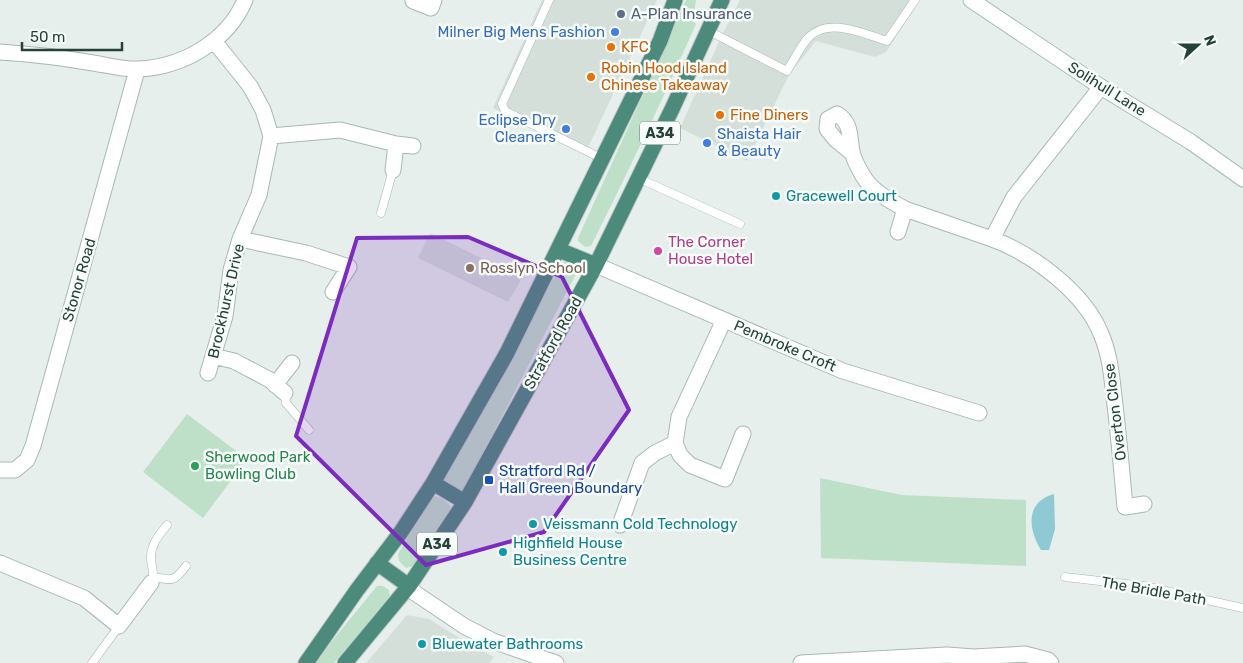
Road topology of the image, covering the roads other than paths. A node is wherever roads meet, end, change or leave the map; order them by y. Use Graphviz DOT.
graph roads {
  1 [pos="244,0"];
  2 [pos="434,0"];
  3 [pos="548,0"];
  4 [pos="675,0"];
  5 [pos="722,0"];
  6 [pos="915,0"];
  7 [pos="971,0"];
  8 [pos="413,1"];
  9 [pos="707,30"];
  10 [pos="214,41"];
  11 [pos="0,52"];
  12 [pos="137,70"];
  13 [pos="1101,87"];
  14 [pos="271,136"];
  15 [pos="396,144"];
  16 [pos="413,146"];
  17 [pos="852,153"];
  18 [pos="603,159"];
  19 [pos="393,170"];
  20 [pos="638,178"];
  21 [pos="1243,179"];
  22 [pos="905,209"];
  23 [pos="381,213"];
  24 [pos="740,224"];
  25 [pos="898,232"];
  26 [pos="240,239"];
  27 [pos="992,239"];
  28 [pos="559,250"];
  29 [pos="596,265"];
  30 [pos="333,292"];
  31 [pos="724,320"];
  32 [pos="213,356"];
  33 [pos="292,363"];
  34 [pos="208,373"];
  35 [pos="280,389"];
  36 [pos="979,413"];
  37 [pos="309,430"];
  38 [pos="743,434"];
  39 [pos="675,443"];
  40 [pos="0,470"];
  41 [pos="433,483"];
  42 [pos="465,502"];
  43 [pos="1144,504"];
  44 [pos="167,524"];
  45 [pos="620,525"];
  46 [pos="0,563"];
  47 [pos="377,563"];
  48 [pos="186,566"];
  49 [pos="1065,577"];
  50 [pos="153,580"];
  51 [pos="409,586"];
  52 [pos="1243,608"];
  53 [pos="119,626"];
  54 [pos="948,659"];
  55 [pos="92,663"];
  56 [pos="306,663"];
  57 [pos="345,663"];
  58 [pos="556,663"];
  59 [pos="802,663"];
  60 [pos="1050,663"];
  1 -- 10 [label="street"];
  2 -- 8 [label="street"];
  3 -- 18 [label="lane"];
  4 -- 18 [label="highway, A34"];
  5 -- 9 [label="highway, Stratford Road / A34"];
  6 -- 9 [label="lane"];
  7 -- 13 [label="street, Solihull Lane"];
  9 -- 20 [label="highway, Stratford Road / A34"];
  10 -- 12 [label="street"];
  10 -- 14 [label="street, Brockhurst Drive"];
  11 -- 12 [label="street"];
  12 -- 40 [label="street, Stonor Road"];
  13 -- 21 [label="street, Solihull Lane"];
  13 -- 27 [label="street"];
  14 -- 15 [label="street"];
  14 -- 26 [label="street, Brockhurst Drive"];
  15 -- 16 [label="street"];
  15 -- 19 [label="street"];
  17 -- 22 [label="street"];
  18 -- 28 [label="highway, A34"];
  19 -- 23 [label="lane"];
  20 -- 24 [label="lane"];
  20 -- 29 [label="highway, Stratford Road / A34"];
  22 -- 25 [label="street"];
  22 -- 27 [label="street"];
  26 -- 30 [label="street"];
  26 -- 32 [label="street, Brockhurst Drive"];
  27 -- 43 [label="street, Overton Close"];
  28 -- 29 [label="highway"];
  28 -- 41 [label="highway, A34"];
  29 -- 31 [label="street, Pembroke Croft"];
  29 -- 42 [label="highway, Stratford Road / A34"];
  31 -- 36 [label="street, Pembroke Croft"];
  31 -- 39 [label="street"];
  32 -- 34 [label="street, Brockhurst Drive"];
  32 -- 35 [label="street"];
  33 -- 35 [label="street"];
  35 -- 37 [label="lane"];
  38 -- 39 [label="street"];
  39 -- 45 [label="street"];
  41 -- 42 [label="highway"];
  41 -- 47 [label="highway, A34"];
  42 -- 51 [label="highway, Stratford Road / A34"];
  44 -- 50 [label="lane"];
  46 -- 53 [label="street"];
  47 -- 51 [label="highway"];
  47 -- 56 [label="highway, A34"];
  48 -- 50 [label="lane"];
  49 -- 52 [label="lane, The Bridle Path"];
  50 -- 53 [label="street"];
  51 -- 57 [label="highway, Stratford Road / A34"];
  51 -- 58 [label="street"];
  53 -- 55 [label="lane"];
  54 -- 59 [label="street"];
  54 -- 60 [label="street"];
}
